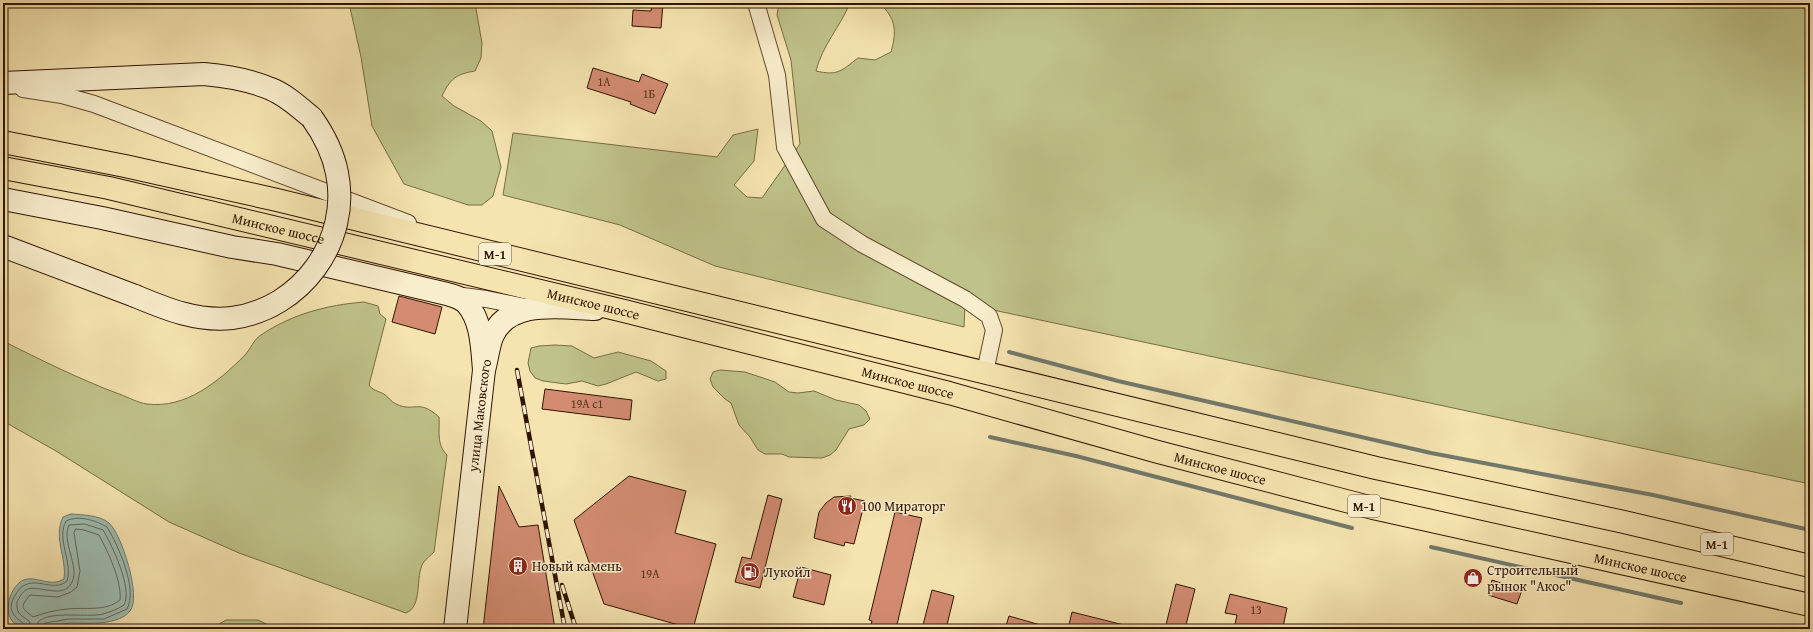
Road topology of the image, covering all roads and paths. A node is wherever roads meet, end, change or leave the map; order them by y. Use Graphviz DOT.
graph roads {
  1 [pos="756,3"];
  2 [pos="3,84"];
  3 [pos="3,142"];
  4 [pos="3,168"];
  5 [pos="3,199"];
  6 [pos="3,246"];
  7 [pos="502,255"];
  8 [pos="447,294"];
  9 [pos="530,308"];
  10 [pos="617,309"];
  11 [pos="484,370"];
  12 [pos="985,372"];
  13 [pos="1810,566"];
  14 [pos="1810,605"];
  15 [pos="455,629"];
  1 -- 12 [label="street"];
  2 -- 6 [label="main road, bridge"];
  2 -- 7 [label="street"];
  3 -- 7 [label="highway, Минское шоссе / М-1"];
  4 -- 10 [label="highway, Минское шоссе / М-1"];
  5 -- 8 [label="main road"];
  7 -- 12 [label="highway, Минское шоссе / М-1"];
  8 -- 9 [label="street"];
  8 -- 11 [label="main road"];
  9 -- 10 [label="main road, улица Маковского"];
  9 -- 11 [label="main road, улица Маковского"];
  10 -- 14 [label="highway, Минское шоссе / М-1"];
  11 -- 15 [label="main road, улица Маковского"];
  12 -- 13 [label="highway, Минское шоссе / М-1"];
}
